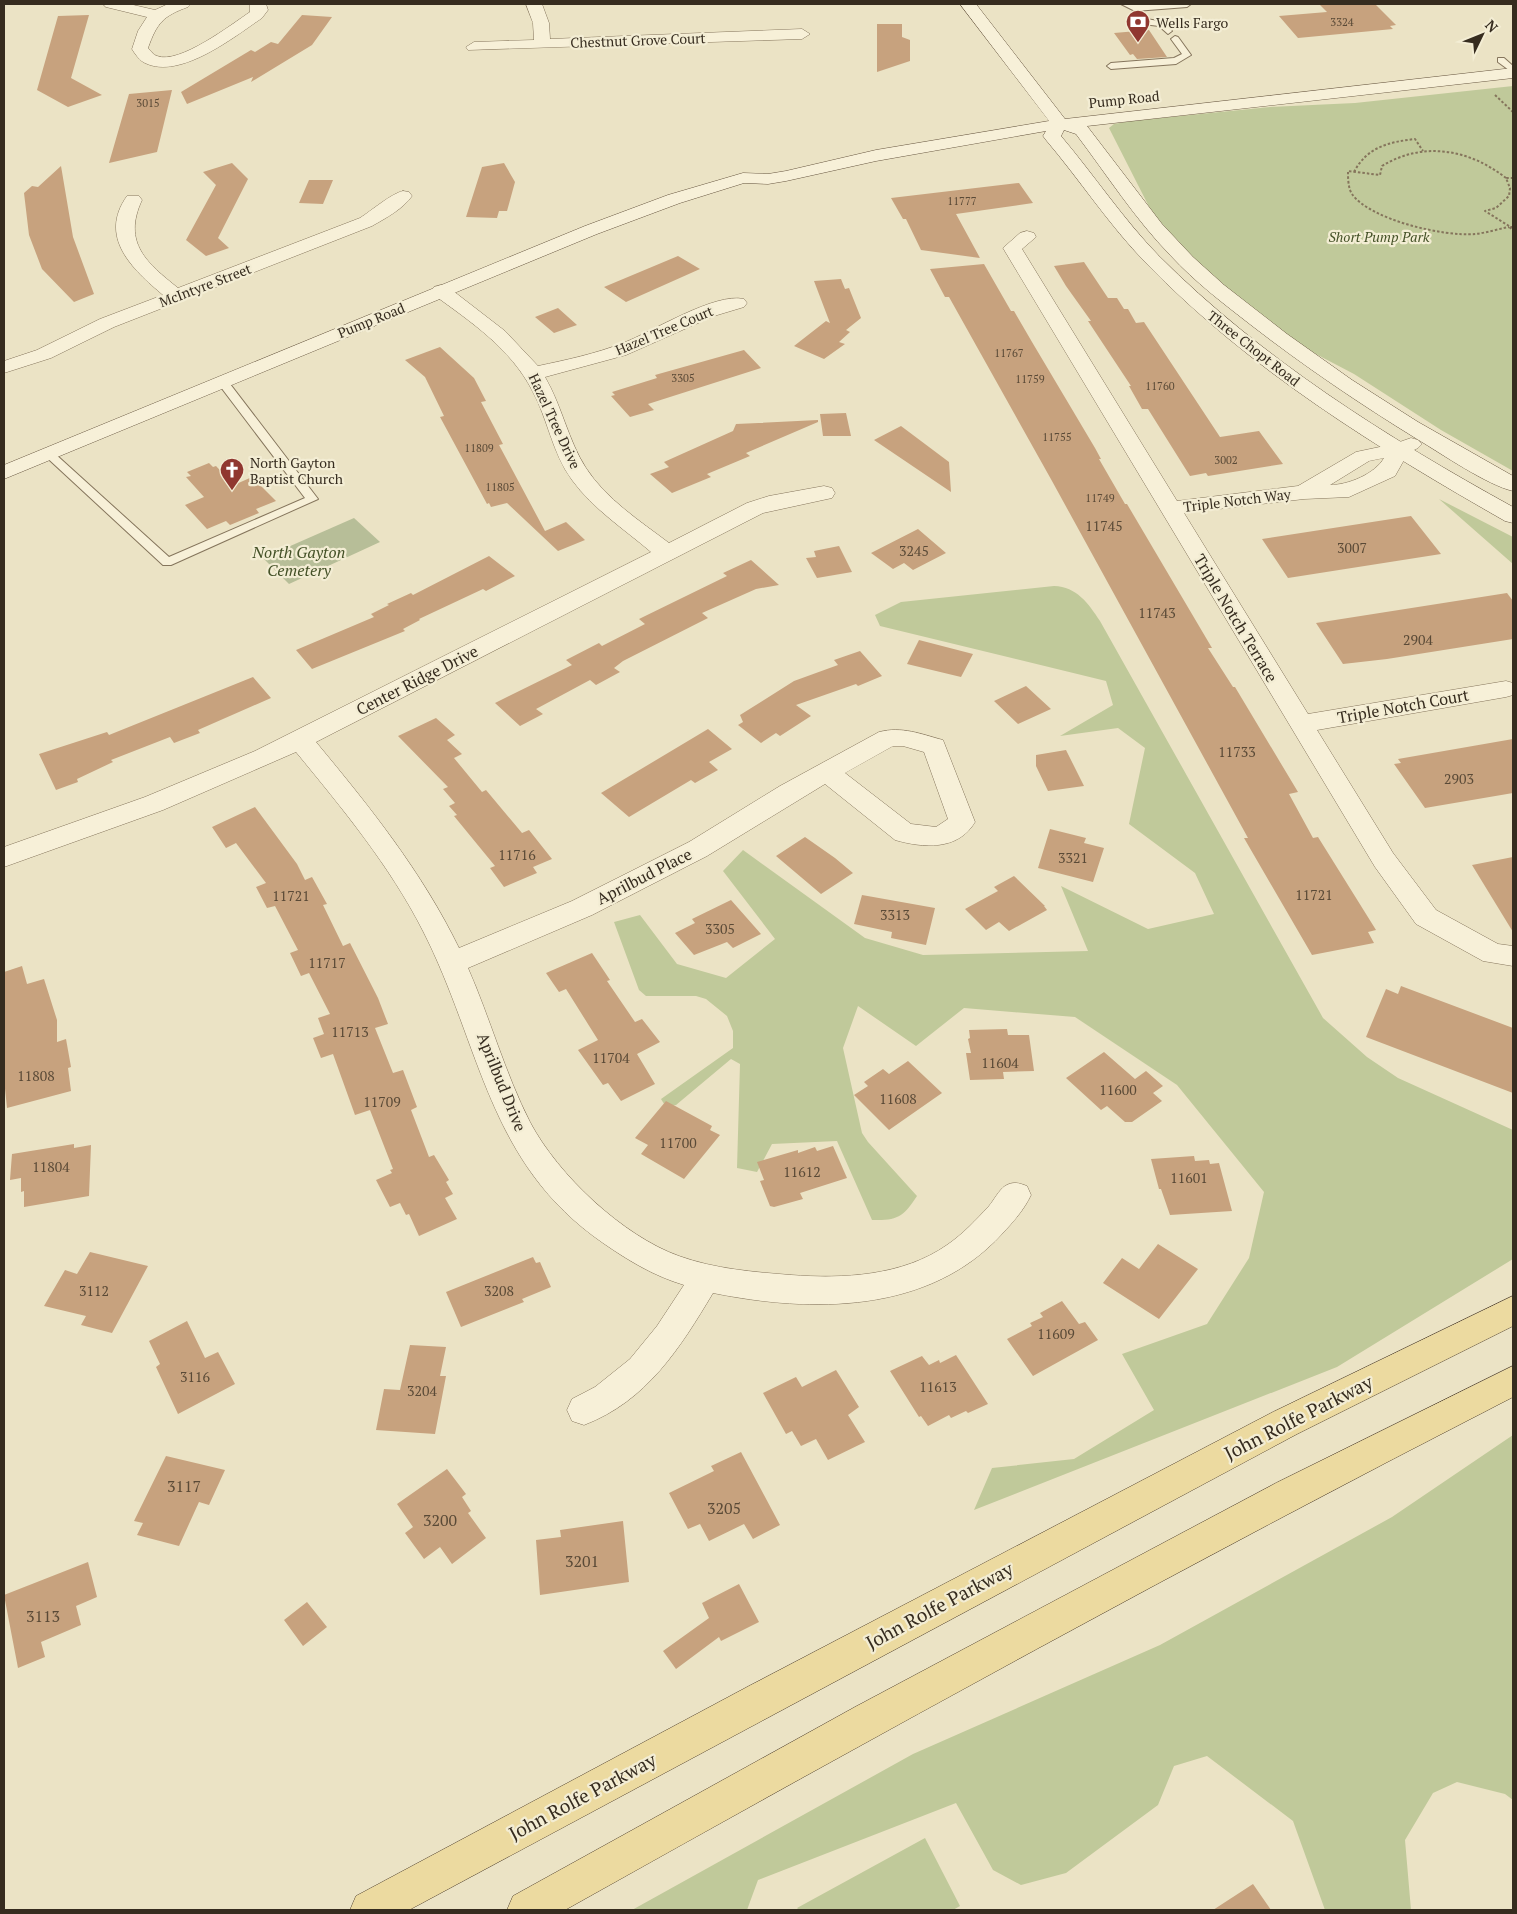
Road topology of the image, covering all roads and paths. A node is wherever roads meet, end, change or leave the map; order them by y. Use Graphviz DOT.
graph roads {
  1 [pos="111,4"];
  2 [pos="182,4"];
  3 [pos="258,4"];
  4 [pos="534,4"];
  5 [pos="968,4"];
  6 [pos="1125,4"];
  7 [pos="1187,4"];
  8 [pos="156,15"];
  9 [pos="1146,22"];
  10 [pos="1168,31"];
  11 [pos="802,34"];
  12 [pos="1176,39"];
  13 [pos="542,44"];
  14 [pos="474,47"];
  15 [pos="1510,65"];
  16 [pos="1111,66"];
  17 [pos="1194,91"];
  18 [pos="1488,91"];
  19 [pos="1068,105"];
  20 [pos="1032,110"];
  21 [pos="1513,112"];
  22 [pos="1055,115"];
  23 [pos="1423,151"];
  24 [pos="775,161"];
  25 [pos="1354,172"];
  26 [pos="743,178"];
  27 [pos="1506,178"];
  28 [pos="1513,178"];
  29 [pos="403,196"];
  30 [pos="133,200"];
  31 [pos="1509,227"];
  32 [pos="1513,228"];
  33 [pos="1027,237"];
  34 [pos="442,291"];
  35 [pos="176,296"];
  36 [pos="737,303"];
  37 [pos="4,367"];
  38 [pos="534,373"];
  39 [pos="223,382"];
  40 [pos="1426,436"];
  41 [pos="1400,449"];
  42 [pos="49,454"];
  43 [pos="4,473"];
  44 [pos="1513,485"];
  45 [pos="824,493"];
  46 [pos="1170,508"];
  47 [pos="1513,516"];
  48 [pos="667,553"];
  49 [pos="1506,689"];
  50 [pos="1301,724"];
  51 [pos="300,740"];
  52 [pos="828,773"];
  53 [pos="4,857"];
  54 [pos="1513,956"];
  55 [pos="452,963"];
  56 [pos="1016,1195"];
  57 [pos="706,1277"];
  58 [pos="1513,1310"];
  59 [pos="1513,1381"];
  60 [pos="584,1410"];
  61 [pos="370,1910"];
  62 [pos="527,1910"];
  1 -- 8 [label="street"];
  2 -- 8 [label="street"];
  3 -- 8 [label="street"];
  4 -- 13 [label="street"];
  5 -- 22 [label="street"];
  6 -- 7 [label="lane"];
  9 -- 10 [label="lane"];
  11 -- 13 [label="street, Chestnut Grove Court"];
  12 -- 16 [label="lane"];
  13 -- 14 [label="street, Chestnut Grove Court"];
  15 -- 17 [label="street, Pump Road"];
  15 -- 22 [label="street, Pump Road"];
  18 -- 21 [label="path"];
  19 -- 22 [label="street, Pump Road"];
  20 -- 22 [label="street, Pump Road"];
  22 -- 26 [label="street, Pump Road"];
  22 -- 40 [label="street, Three Chopt Road"];
  22 -- 41 [label="street, Three Chopt Road"];
  23 -- 25 [label="path"];
  23 -- 25 [label="path"];
  23 -- 27 [label="path"];
  24 -- 26 [label="street, Pump Road"];
  25 -- 31 [label="path"];
  26 -- 34 [label="street, Pump Road"];
  27 -- 28 [label="path"];
  27 -- 31 [label="path"];
  29 -- 35 [label="street, McIntyre Street"];
  30 -- 35 [label="street"];
  31 -- 32 [label="path"];
  33 -- 46 [label="street, Triple Notch Terrace"];
  34 -- 38 [label="street, Hazel Tree Drive"];
  34 -- 39 [label="street, Pump Road"];
  35 -- 37 [label="street, McIntyre Street"];
  36 -- 38 [label="street, Hazel Tree Court"];
  38 -- 48 [label="street, Hazel Tree Drive"];
  39 -- 42 [label="street, Pump Road"];
  39 -- 42 [label="lane"];
  40 -- 41 [label="street"];
  40 -- 44 [label="street, Three Chopt Road"];
  41 -- 46 [label="street, Triple Notch Way"];
  41 -- 47 [label="street, Three Chopt Road"];
  42 -- 43 [label="street, Pump Road"];
  45 -- 48 [label="street, Center Ridge Drive"];
  46 -- 50 [label="street, Triple Notch Terrace"];
  48 -- 51 [label="street, Center Ridge Drive"];
  49 -- 50 [label="street, Triple Notch Court"];
  50 -- 54 [label="street, Triple Notch Terrace"];
  51 -- 53 [label="street, Center Ridge Drive"];
  51 -- 55 [label="street, Aprilbud Drive"];
  52 -- 52 [label="street, Aprilbud Place"];
  52 -- 55 [label="street, Aprilbud Place"];
  55 -- 57 [label="street, Aprilbud Drive"];
  56 -- 57 [label="street, Aprilbud Drive"];
  57 -- 60 [label="street"];
  58 -- 61 [label="main road, John Rolfe Parkway"];
  59 -- 62 [label="main road"];
}
